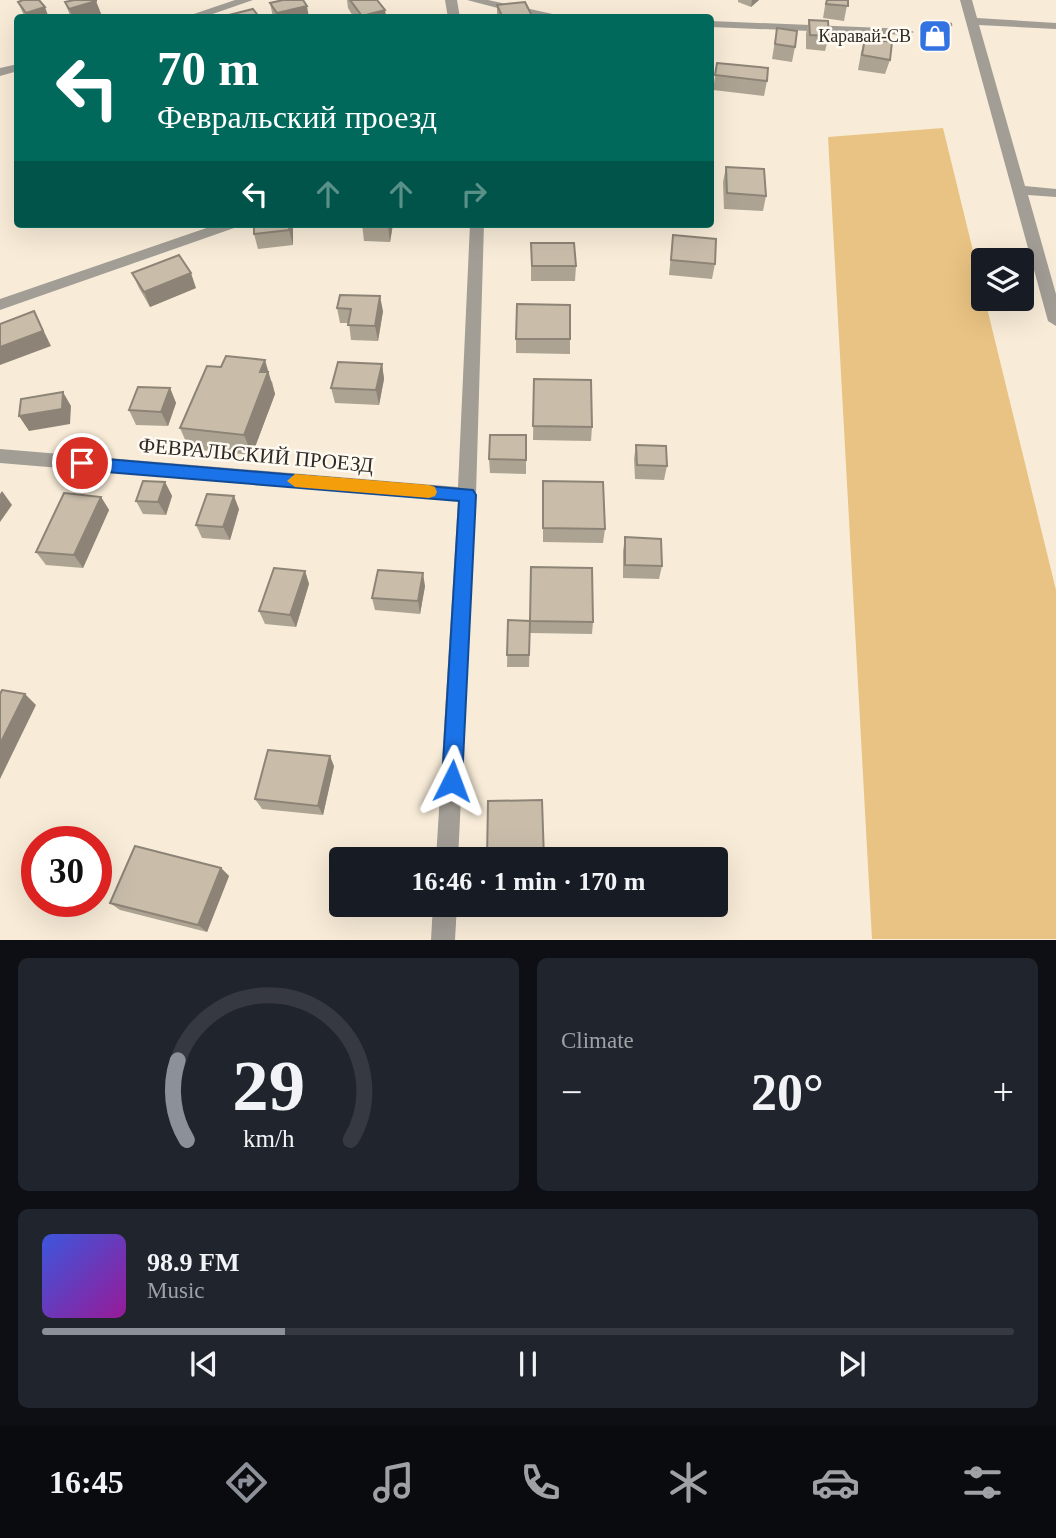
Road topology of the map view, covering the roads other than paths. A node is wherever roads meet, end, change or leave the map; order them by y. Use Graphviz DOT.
graph roads {
  1 [pos="247,0"];
  2 [pos="473,0"];
  3 [pos="966,0"];
  4 [pos="200,14"];
  5 [pos="536,14"];
  6 [pos="972,21"];
  7 [pos="714,24"];
  8 [pos="1056,26"];
  9 [pos="908,32"];
  10 [pos="1019,190"];
  11 [pos="1056,193"];
  12 [pos="221,228"];
  13 [pos="477,228"];
  14 [pos="0,305"];
  15 [pos="1056,321"];
  16 [pos="0,456"];
  17 [pos="467,495"];
  18 [pos="448,847"];
  19 [pos="444,917"];
  20 [pos="443,940"];
  1 -- 4 [label="street"];
  2 -- 5 [label="street"];
  3 -- 6 [label="street"];
  6 -- 8 [label="street"];
  6 -- 10 [label="street"];
  7 -- 9 [label="street"];
  10 -- 11 [label="street"];
  10 -- 15 [label="street"];
  12 -- 14 [label="street"];
  13 -- 17 [label="street"];
  16 -- 17 [label="street, ФЕВРАЛЬСКИЙ ПРОЕЗД"];
  17 -- 18 [label="street"];
  19 -- 20 [label="street"];
}
